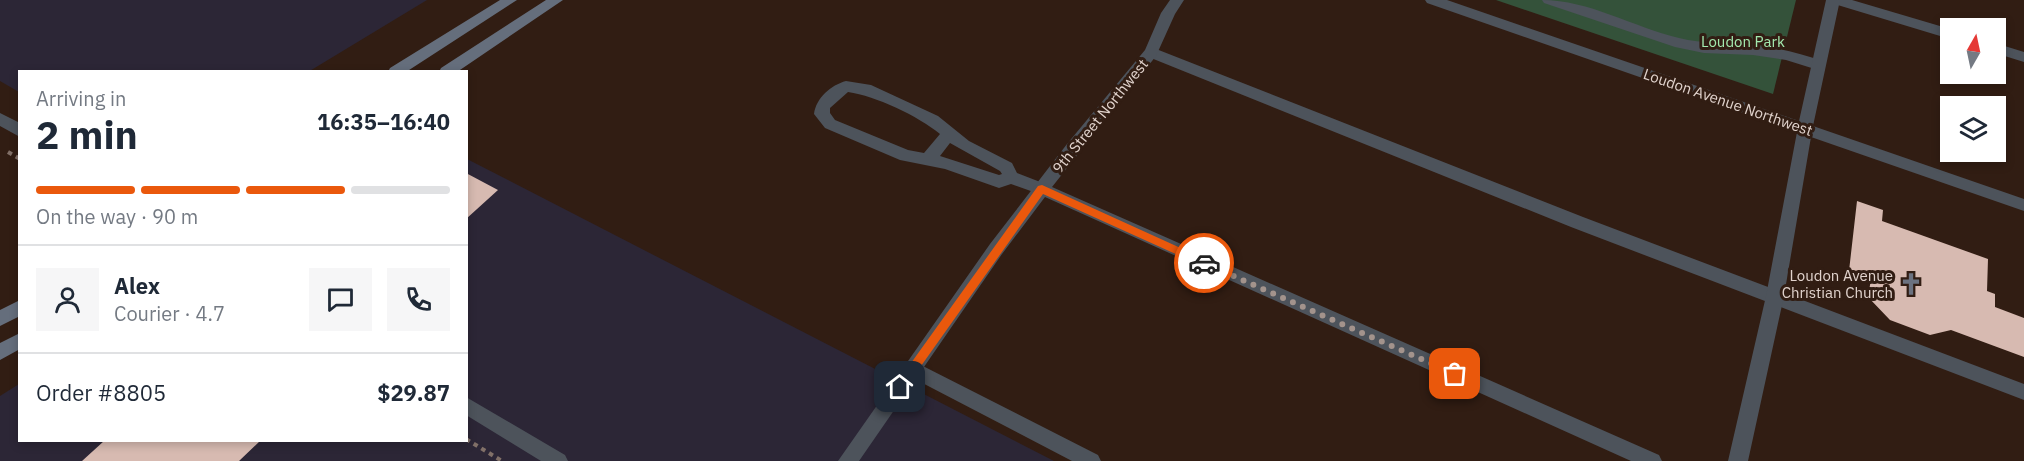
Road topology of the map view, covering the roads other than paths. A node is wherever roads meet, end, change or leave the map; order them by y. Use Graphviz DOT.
graph roads {
  1 [pos="510,0"];
  2 [pos="556,0"];
  3 [pos="1177,0"];
  4 [pos="1432,0"];
  5 [pos="1549,0"];
  6 [pos="1834,0"];
  7 [pos="1940,31"];
  8 [pos="2006,51"];
  9 [pos="1152,52"];
  10 [pos="2024,57"];
  11 [pos="1818,65"];
  12 [pos="398,70"];
  13 [pos="449,70"];
  14 [pos="0,119"];
  15 [pos="1805,129"];
  16 [pos="18,130"];
  17 [pos="949,134"];
  18 [pos="928,159"];
  19 [pos="1011,177"];
  20 [pos="1042,189"];
  21 [pos="2024,205"];
  22 [pos="1775,296"];
  23 [pos="18,308"];
  24 [pos="0,320"];
  25 [pos="18,341"];
  26 [pos="0,352"];
  27 [pos="913,369"];
  28 [pos="2024,392"];
  29 [pos="468,406"];
  30 [pos="558,461"];
  31 [pos="848,461"];
  32 [pos="1091,461"];
  33 [pos="1652,461"];
  34 [pos="1738,461"];
  1 -- 12 [label="main road"];
  2 -- 13 [label="main road"];
  3 -- 9 [label="street, 9th Street Northwest"];
  4 -- 15 [label="street, Loudon Avenue Northwest"];
  5 -- 11 [label="street"];
  6 -- 7 [label="street"];
  6 -- 11 [label="street"];
  8 -- 10 [label="street"];
  9 -- 20 [label="street, 9th Street Northwest"];
  9 -- 22 [label="street"];
  11 -- 15 [label="street"];
  14 -- 16 [label="street"];
  15 -- 21 [label="street, Loudon Avenue Northwest"];
  15 -- 22 [label="street"];
  17 -- 18 [label="street"];
  17 -- 18 [label="street"];
  17 -- 19 [label="street"];
  18 -- 19 [label="street"];
  19 -- 20 [label="street"];
  20 -- 27 [label="street, 9th Street Northwest"];
  20 -- 33 [label="street"];
  22 -- 28 [label="street"];
  22 -- 34 [label="street"];
  23 -- 24 [label="main road"];
  25 -- 26 [label="main road"];
  27 -- 31 [label="street, 9th Street Northwest"];
  27 -- 32 [label="street"];
  29 -- 30 [label="street"];
}
